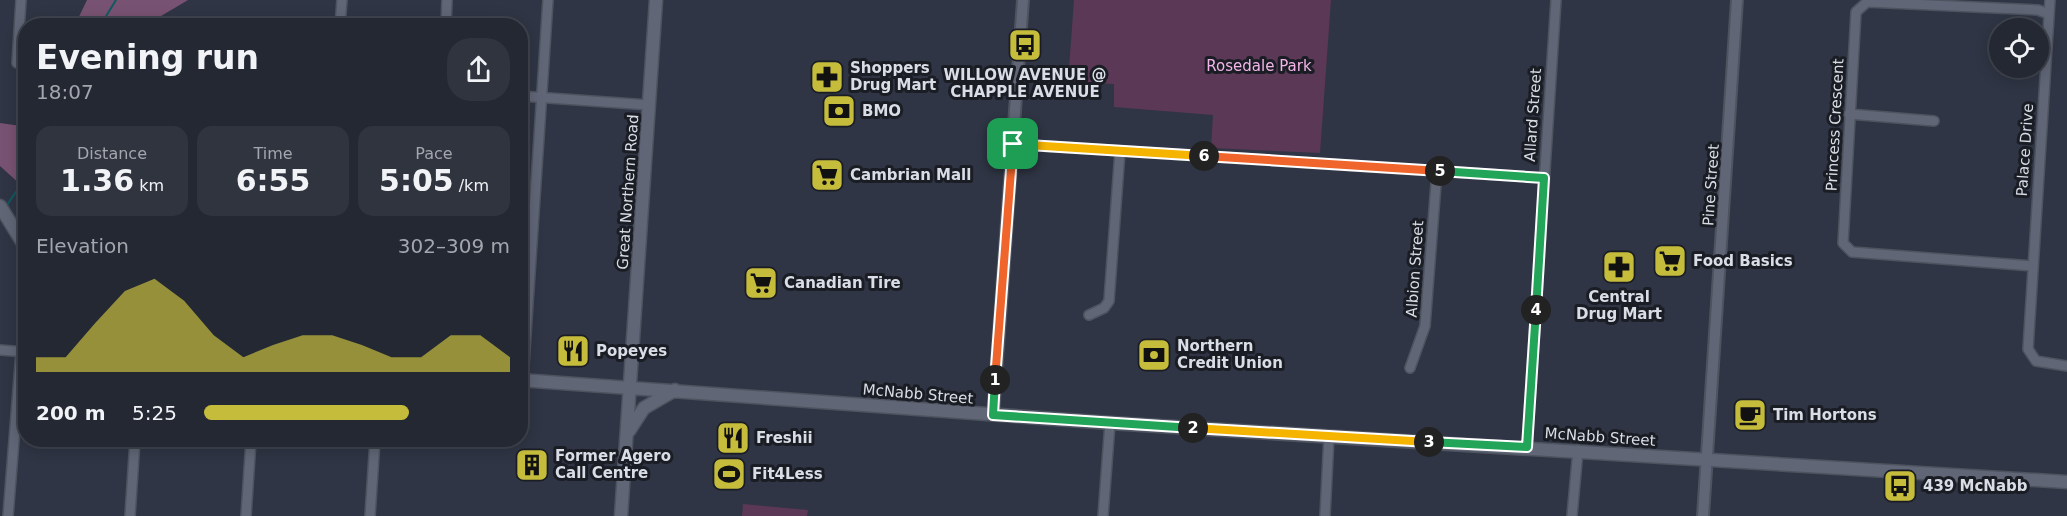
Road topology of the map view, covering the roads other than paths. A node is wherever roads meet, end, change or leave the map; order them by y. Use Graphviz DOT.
graph roads {
  1 [pos="21,0"];
  2 [pos="342,0"];
  3 [pos="447,0"];
  4 [pos="548,0"];
  5 [pos="656,0"];
  6 [pos="1023,0"];
  7 [pos="1556,0"];
  8 [pos="1737,0"];
  9 [pos="2050,0"];
  10 [pos="2049,14"];
  11 [pos="20,18"];
  12 [pos="341,18"];
  13 [pos="446,18"];
  14 [pos="18,47"];
  15 [pos="17,63"];
  16 [pos="528,97"];
  17 [pos="542,98"];
  18 [pos="650,105"];
  19 [pos="1850,114"];
  20 [pos="1934,122"];
  21 [pos="1013,144"];
  22 [pos="1120,151"];
  23 [pos="1437,171"];
  24 [pos="1544,178"];
  25 [pos="0,206"];
  26 [pos="18,235"];
  27 [pos="2033,266"];
  28 [pos="528,295"];
  29 [pos="1089,315"];
  30 [pos="0,350"];
  31 [pos="18,352"];
  32 [pos="2067,366"];
  33 [pos="1410,368"];
  34 [pos="528,380"];
  35 [pos="630,386"];
  36 [pos="676,390"];
  37 [pos="18,407"];
  38 [pos="993,415"];
  39 [pos="1110,423"];
  40 [pos="628,432"];
  41 [pos="1329,436"];
  42 [pos="135,447"];
  43 [pos="251,447"];
  44 [pos="375,447"];
  45 [pos="1527,447"];
  46 [pos="1578,450"];
  47 [pos="1706,460"];
  48 [pos="2067,482"];
  49 [pos="8,516"];
  50 [pos="130,516"];
  51 [pos="246,516"];
  52 [pos="370,516"];
  53 [pos="621,516"];
  54 [pos="1103,516"];
  55 [pos="1325,516"];
  56 [pos="1572,516"];
  57 [pos="1703,516"];
  1 -- 11 [label="street"];
  2 -- 12 [label="street"];
  3 -- 13 [label="street"];
  4 -- 17 [label="street"];
  5 -- 18 [label="main road, Great Northern Road"];
  6 -- 21 [label="street"];
  7 -- 24 [label="street, Allard Street"];
  8 -- 47 [label="street, Pine Street"];
  9 -- 10 [label="street, Palace Drive"];
  10 -- 19 [label="street, Princess Crescent"];
  10 -- 27 [label="street, Palace Drive"];
  14 -- 15 [label="street"];
  16 -- 17 [label="street"];
  17 -- 18 [label="street"];
  17 -- 28 [label="street"];
  18 -- 35 [label="main road, Great Northern Road"];
  19 -- 20 [label="street"];
  19 -- 27 [label="street, Princess Crescent"];
  21 -- 22 [label="street"];
  21 -- 38 [label="street"];
  22 -- 23 [label="street"];
  22 -- 29 [label="street"];
  23 -- 24 [label="street"];
  23 -- 33 [label="street, Albion Street"];
  24 -- 45 [label="street, Allard Street"];
  25 -- 26 [label="main road"];
  27 -- 32 [label="street, Palace Drive"];
  30 -- 31 [label="street"];
  34 -- 35 [label="main road, McNabb Street"];
  35 -- 36 [label="main road, McNabb Street"];
  35 -- 40 [label="main road, Great Northern Road"];
  36 -- 38 [label="main road, McNabb Street"];
  36 -- 40 [label="main road"];
  37 -- 49 [label="street"];
  38 -- 39 [label="main road, McNabb Street"];
  39 -- 41 [label="main road, McNabb Street"];
  39 -- 54 [label="street"];
  40 -- 53 [label="main road, Great Northern Road"];
  41 -- 45 [label="main road, McNabb Street"];
  41 -- 55 [label="street"];
  42 -- 50 [label="street"];
  43 -- 51 [label="street"];
  44 -- 52 [label="street"];
  45 -- 46 [label="main road, McNabb Street"];
  46 -- 47 [label="main road, McNabb Street"];
  46 -- 56 [label="street"];
  47 -- 48 [label="main road, McNabb Street"];
  47 -- 57 [label="street, Pine Street"];
}
